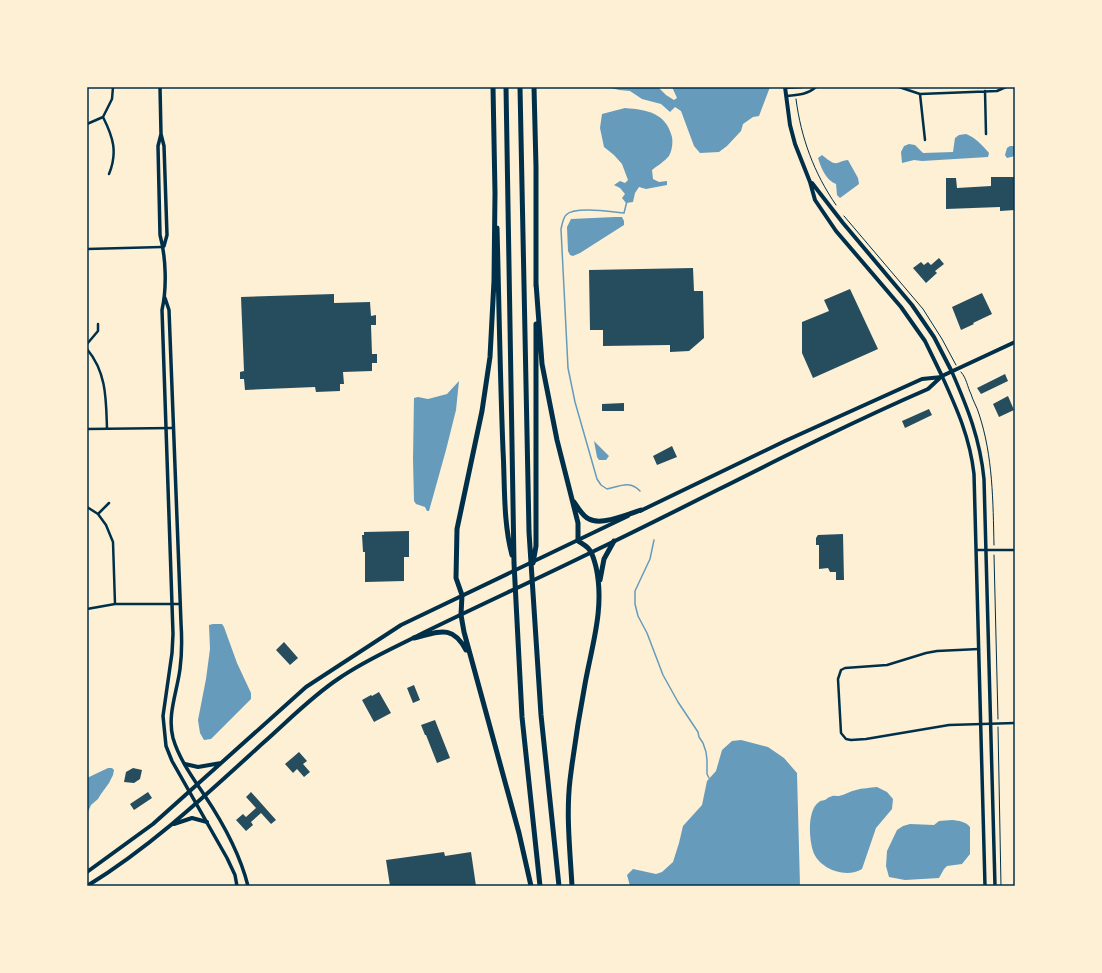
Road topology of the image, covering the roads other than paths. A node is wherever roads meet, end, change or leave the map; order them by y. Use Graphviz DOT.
graph roads {
  1 [pos="113,87"];
  2 [pos="160,87"];
  3 [pos="493,87"];
  4 [pos="506,87"];
  5 [pos="520,87"];
  6 [pos="534,87"];
  7 [pos="802,87"];
  8 [pos="816,87"];
  9 [pos="899,87"];
  10 [pos="1006,87"];
  11 [pos="785,88"];
  12 [pos="985,91"];
  13 [pos="920,94"];
  14 [pos="785,96"];
  15 [pos="103,117"];
  16 [pos="87,124"];
  17 [pos="161,134"];
  18 [pos="986,134"];
  19 [pos="925,140"];
  20 [pos="109,174"];
  21 [pos="810,182"];
  22 [pos="495,193"];
  23 [pos="163,247"];
  24 [pos="87,249"];
  25 [pos="536,284"];
  26 [pos="165,297"];
  27 [pos="98,324"];
  28 [pos="1015,342"];
  29 [pos="87,344"];
  30 [pos="87,349"];
  31 [pos="952,372"];
  32 [pos="942,376"];
  33 [pos="166,428"];
  34 [pos="173,428"];
  35 [pos="107,429"];
  36 [pos="87,430"];
  37 [pos="572,498"];
  38 [pos="109,503"];
  39 [pos="87,508"];
  40 [pos="642,510"];
  41 [pos="98,514"];
  42 [pos="578,541"];
  43 [pos="614,541"];
  44 [pos="976,550"];
  45 [pos="986,550"];
  46 [pos="1015,550"];
  47 [pos="592,553"];
  48 [pos="514,563"];
  49 [pos="532,572"];
  50 [pos="599,587"];
  51 [pos="462,595"];
  52 [pos="115,604"];
  53 [pos="172,604"];
  54 [pos="181,604"];
  55 [pos="87,608"];
  56 [pos="461,615"];
  57 [pos="414,638"];
  58 [pos="979,650"];
  59 [pos="471,658"];
  60 [pos="981,724"];
  61 [pos="991,724"];
  62 [pos="1015,724"];
  63 [pos="222,763"];
  64 [pos="185,764"];
  65 [pos="197,784"];
  66 [pos="189,792"];
  67 [pos="205,796"];
  68 [pos="196,804"];
  69 [pos="207,822"];
  70 [pos="170,826"];
  71 [pos="87,872"];
  72 [pos="87,886"];
  73 [pos="237,886"];
  74 [pos="248,886"];
  75 [pos="531,886"];
  76 [pos="540,886"];
  77 [pos="559,886"];
  78 [pos="572,886"];
  79 [pos="985,886"];
  80 [pos="995,886"];
  1 -- 15 [label="street"];
  2 -- 17 [label="street"];
  3 -- 22 [label="highway"];
  4 -- 48 [label="highway"];
  5 -- 49 [label="highway"];
  6 -- 25 [label="highway"];
  7 -- 11 [label="street"];
  8 -- 14 [label="street"];
  9 -- 13 [label="street"];
  10 -- 12 [label="street"];
  11 -- 14 [label="main road"];
  12 -- 13 [label="street"];
  12 -- 18 [label="street"];
  13 -- 19 [label="street"];
  14 -- 21 [label="main road"];
  15 -- 16 [label="street"];
  15 -- 20 [label="street"];
  17 -- 23 [label="street"];
  17 -- 23 [label="street"];
  21 -- 31 [label="main road"];
  21 -- 32 [label="main road"];
  22 -- 48 [label="highway"];
  22 -- 51 [label="highway"];
  23 -- 24 [label="street"];
  23 -- 26 [label="street"];
  25 -- 37 [label="highway"];
  25 -- 49 [label="highway"];
  26 -- 33 [label="street"];
  26 -- 34 [label="street"];
  27 -- 29 [label="street"];
  28 -- 31 [label="main road"];
  30 -- 35 [label="street"];
  31 -- 32 [label="main road"];
  31 -- 45 [label="street"];
  32 -- 40 [label="main road"];
  32 -- 43 [label="main road"];
  32 -- 44 [label="street"];
  33 -- 34 [label="street"];
  33 -- 35 [label="street"];
  33 -- 53 [label="street"];
  34 -- 54 [label="street"];
  35 -- 36 [label="street"];
  37 -- 40 [label="highway"];
  37 -- 42 [label="highway"];
  38 -- 41 [label="street"];
  39 -- 41 [label="street"];
  40 -- 42 [label="main road"];
  41 -- 52 [label="street"];
  42 -- 47 [label="highway"];
  42 -- 51 [label="main road"];
  43 -- 47 [label="main road"];
  43 -- 50 [label="highway"];
  44 -- 45 [label="street"];
  44 -- 58 [label="street"];
  45 -- 46 [label="street"];
  45 -- 61 [label="street"];
  47 -- 50 [label="highway"];
  47 -- 56 [label="main road"];
  48 -- 76 [label="highway"];
  49 -- 77 [label="highway"];
  50 -- 78 [label="highway"];
  51 -- 56 [label="highway"];
  51 -- 63 [label="main road"];
  52 -- 53 [label="street"];
  52 -- 55 [label="street"];
  53 -- 54 [label="street"];
  53 -- 66 [label="street"];
  54 -- 64 [label="street"];
  56 -- 57 [label="main road"];
  56 -- 59 [label="highway"];
  57 -- 59 [label="highway"];
  57 -- 67 [label="main road"];
  58 -- 60 [label="street"];
  58 -- 60 [label="street"];
  59 -- 75 [label="highway"];
  60 -- 61 [label="street"];
  60 -- 79 [label="street"];
  61 -- 62 [label="street"];
  61 -- 80 [label="street"];
  63 -- 64 [label="main road"];
  63 -- 65 [label="main road"];
  64 -- 65 [label="street"];
  65 -- 66 [label="main road"];
  65 -- 67 [label="street"];
  66 -- 68 [label="street"];
  66 -- 71 [label="main road"];
  67 -- 68 [label="main road"];
  67 -- 74 [label="street"];
  68 -- 69 [label="street"];
  68 -- 70 [label="main road"];
  69 -- 70 [label="main road"];
  69 -- 73 [label="street"];
  70 -- 72 [label="main road"];
}
